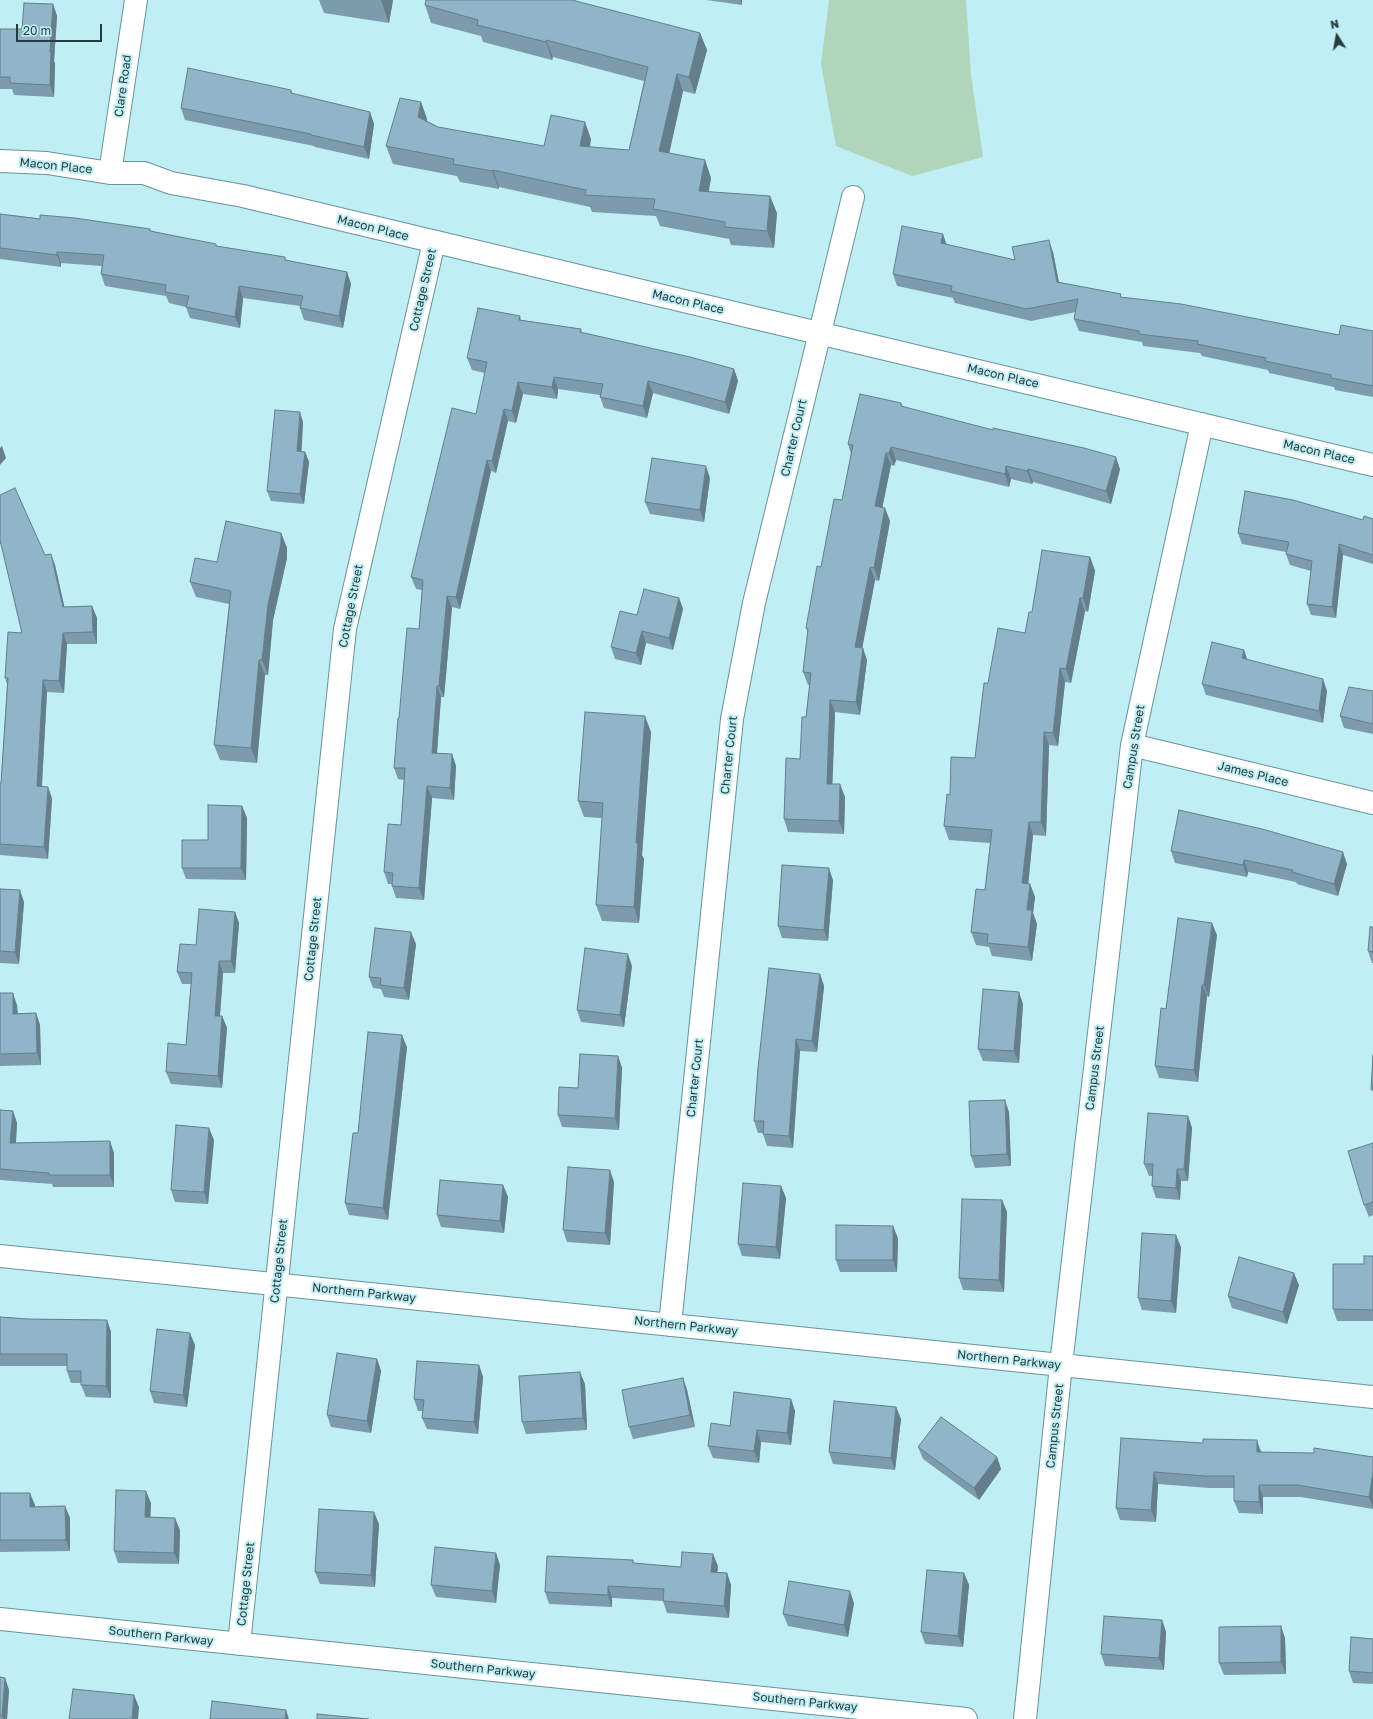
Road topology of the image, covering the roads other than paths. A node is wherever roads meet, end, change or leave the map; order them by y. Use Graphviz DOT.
graph roads {
  1 [pos="136,0"];
  2 [pos="0,161"];
  3 [pos="110,172"];
  4 [pos="853,197"];
  5 [pos="434,242"];
  6 [pos="819,332"];
  7 [pos="1202,424"];
  8 [pos="1373,465"];
  9 [pos="1132,745"];
  10 [pos="1373,803"];
  11 [pos="0,1256"];
  12 [pos="277,1285"];
  13 [pos="670,1325"];
  14 [pos="1061,1365"];
  15 [pos="1373,1397"];
  16 [pos="0,1619"];
  17 [pos="239,1644"];
  18 [pos="966,1719"];
  19 [pos="1026,1719"];
  1 -- 3 [label="street, Clare Road"];
  2 -- 3 [label="street, Macon Place"];
  3 -- 5 [label="street, Macon Place"];
  4 -- 6 [label="street, Charter Court"];
  5 -- 6 [label="street, Macon Place"];
  5 -- 12 [label="street, Cottage Street"];
  6 -- 7 [label="street, Macon Place"];
  6 -- 13 [label="street, Charter Court"];
  7 -- 8 [label="street, Macon Place"];
  7 -- 9 [label="street, Campus Street"];
  9 -- 10 [label="street, James Place"];
  9 -- 14 [label="street, Campus Street"];
  11 -- 12 [label="street, Northern Parkway"];
  12 -- 13 [label="street, Northern Parkway"];
  12 -- 17 [label="street, Cottage Street"];
  13 -- 14 [label="street, Northern Parkway"];
  14 -- 15 [label="street, Northern Parkway"];
  14 -- 19 [label="street, Campus Street"];
  16 -- 17 [label="street, Southern Parkway"];
  17 -- 18 [label="street, Southern Parkway"];
}
